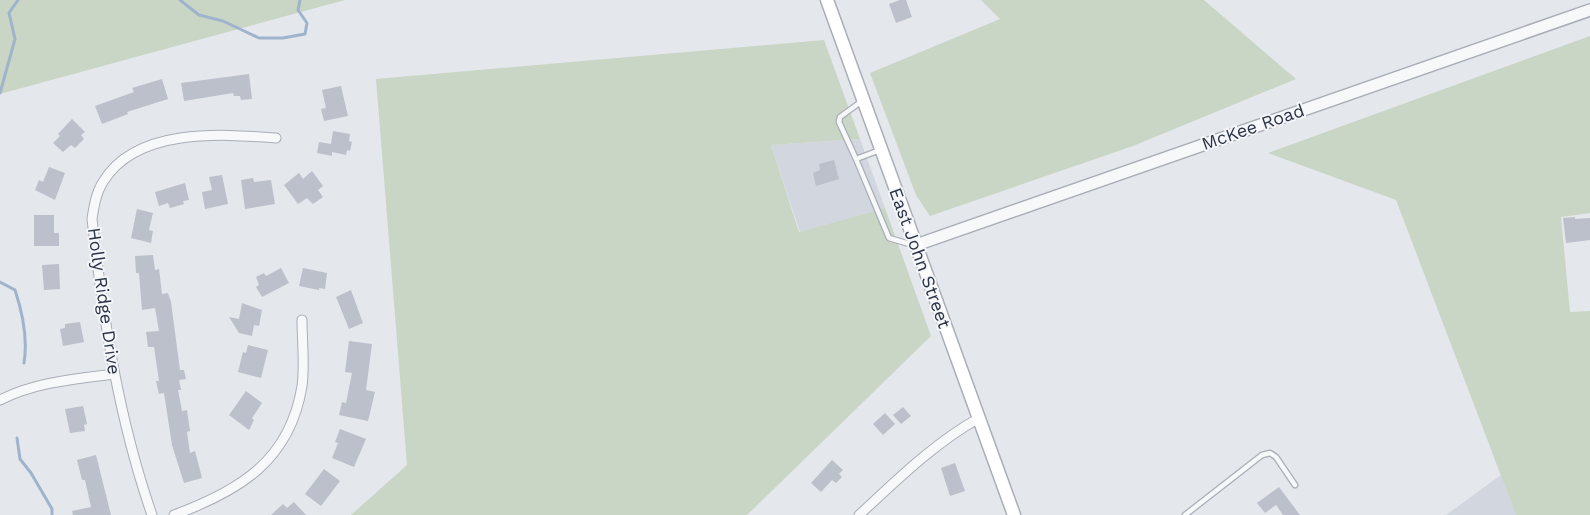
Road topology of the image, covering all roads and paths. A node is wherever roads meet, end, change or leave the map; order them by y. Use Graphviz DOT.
graph roads {
  1 [pos="827,0"];
  2 [pos="1590,10"];
  3 [pos="863,100"];
  4 [pos="276,138"];
  5 [pos="880,150"];
  6 [pos="856,160"];
  7 [pos="916,246"];
  8 [pos="302,320"];
  9 [pos="114,374"];
  10 [pos="0,400"];
  11 [pos="978,418"];
  12 [pos="1294,485"];
  13 [pos="152,515"];
  14 [pos="174,515"];
  15 [pos="859,515"];
  16 [pos="1014,515"];
  17 [pos="1185,515"];
  1 -- 3 [label="main road, East John Street"];
  2 -- 7 [label="street, McKee Road"];
  3 -- 5 [label="main road, East John Street"];
  3 -- 6 [label="lane"];
  4 -- 9 [label="street, Holly Ridge Drive"];
  5 -- 6 [label="lane"];
  5 -- 7 [label="main road, East John Street"];
  6 -- 7 [label="lane"];
  7 -- 11 [label="main road, East John Street"];
  8 -- 14 [label="street"];
  9 -- 10 [label="street"];
  9 -- 13 [label="street, Holly Ridge Drive"];
  11 -- 15 [label="street"];
  11 -- 16 [label="main road, East John Street"];
  12 -- 17 [label="lane"];
}
